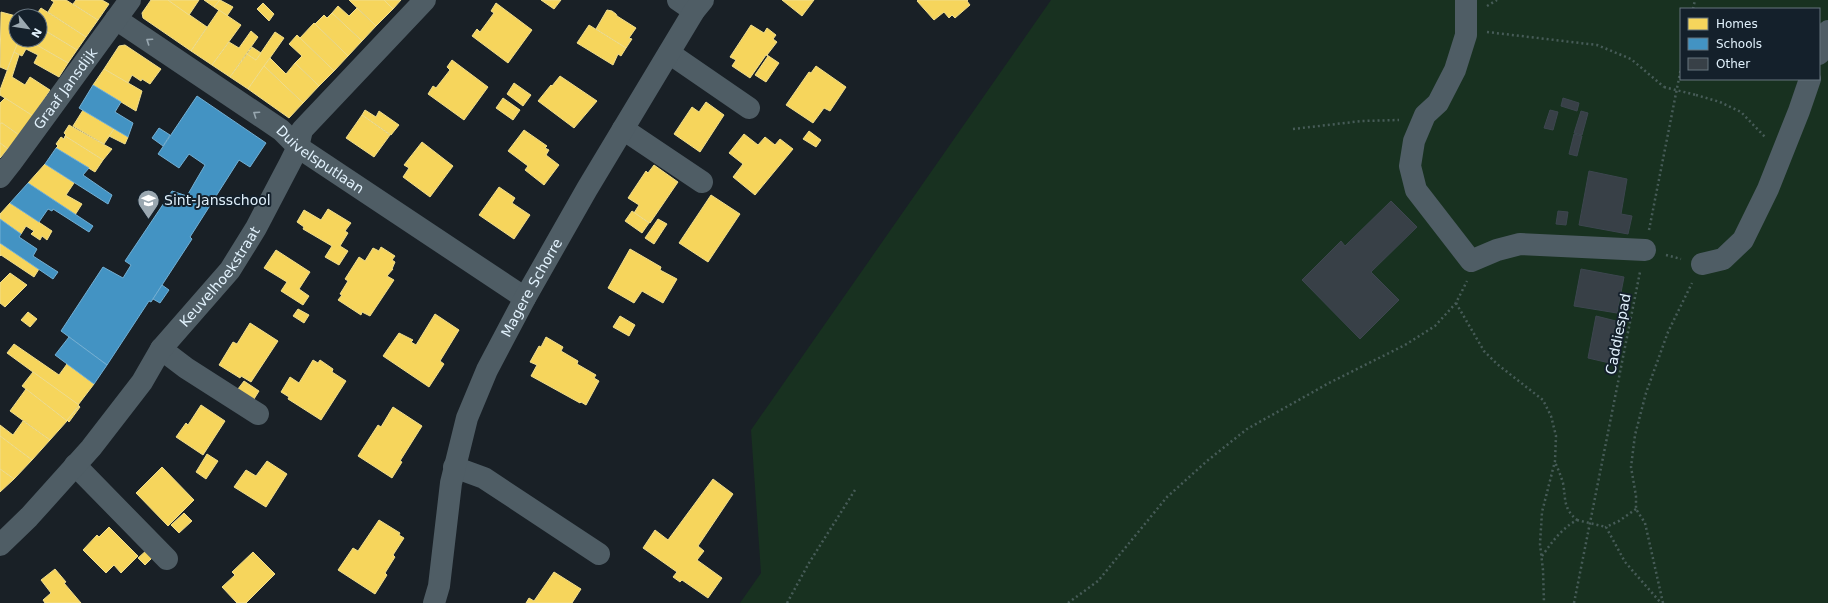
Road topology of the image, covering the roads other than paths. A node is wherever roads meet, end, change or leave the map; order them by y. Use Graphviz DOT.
graph roads {
  1 [pos="130,0"];
  2 [pos="425,0"];
  3 [pos="1466,0"];
  4 [pos="692,4"];
  5 [pos="116,19"];
  6 [pos="1828,31"];
  7 [pos="1820,51"];
  8 [pos="669,52"];
  9 [pos="1810,80"];
  10 [pos="749,108"];
  11 [pos="623,129"];
  12 [pos="298,147"];
  13 [pos="0,177"];
  14 [pos="702,182"];
  15 [pos="1645,250"];
  16 [pos="1702,264"];
  17 [pos="525,298"];
  18 [pos="161,349"];
  19 [pos="258,414"];
  20 [pos="75,465"];
  21 [pos="454,467"];
  22 [pos="0,545"];
  23 [pos="599,554"];
  24 [pos="167,559"];
  25 [pos="434,603"];
  1 -- 5 [label="street, Graaf Jansdijk"];
  2 -- 12 [label="street, Keuvelhoekstraat"];
  3 -- 15 [label="street"];
  4 -- 8 [label="street, Magere Schorre"];
  12 -- 5 [label="street, Duivelsputlaan, one-way"];
  5 -- 13 [label="street, Graaf Jansdijk"];
  6 -- 7 [label="street"];
  8 -- 10 [label="street"];
  8 -- 11 [label="street, Magere Schorre"];
  9 -- 16 [label="street"];
  11 -- 14 [label="street"];
  11 -- 17 [label="street, Magere Schorre"];
  12 -- 17 [label="street, Duivelsputlaan"];
  12 -- 18 [label="street, Keuvelhoekstraat"];
  17 -- 21 [label="street, Magere Schorre"];
  18 -- 19 [label="street"];
  18 -- 20 [label="street, Keuvelhoekstraat"];
  20 -- 22 [label="street, Keuvelhoekstraat"];
  20 -- 24 [label="street"];
  21 -- 23 [label="street"];
  21 -- 25 [label="street, Magere Schorre"];
}
